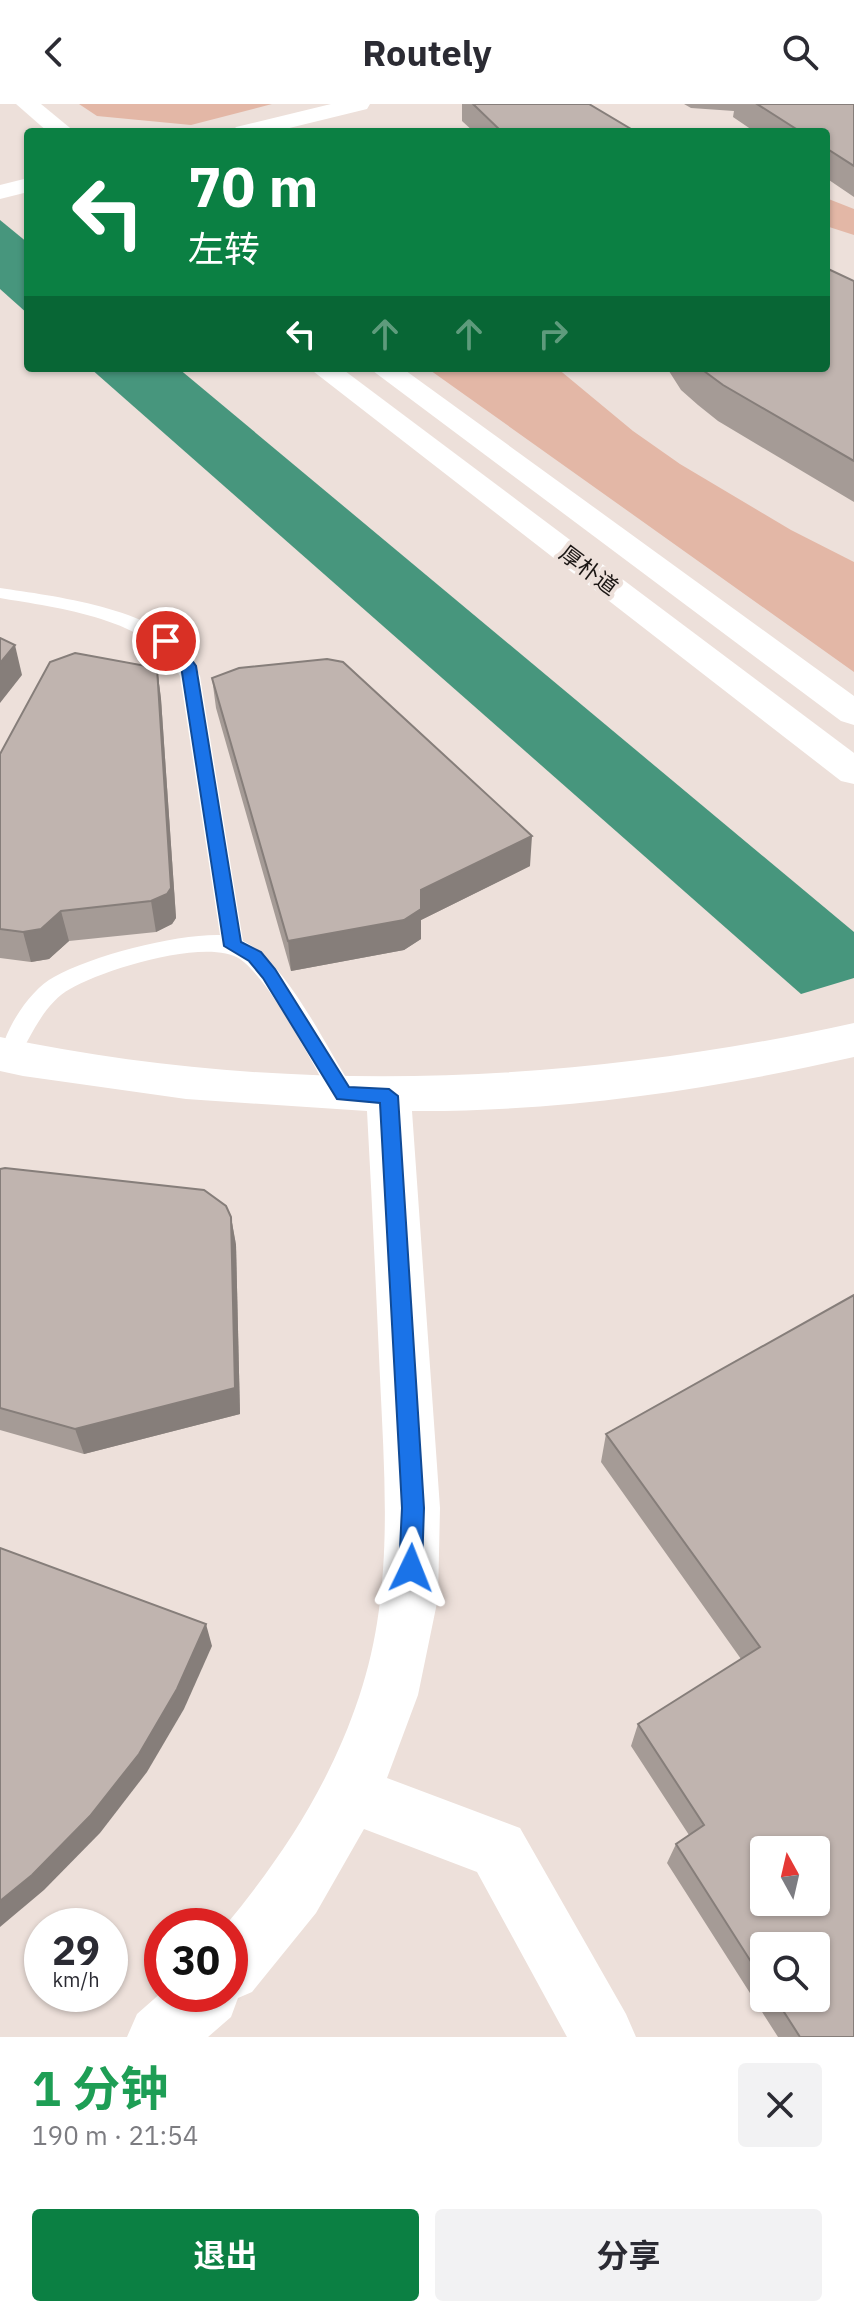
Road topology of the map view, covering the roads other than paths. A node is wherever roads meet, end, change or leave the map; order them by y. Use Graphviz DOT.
graph roads {
  1 [pos="27,104"];
  2 [pos="359,104"];
  3 [pos="58,128"];
  4 [pos="260,128"];
  5 [pos="24,186"];
  6 [pos="0,192"];
  7 [pos="328,372"];
  8 [pos="388,372"];
  9 [pos="0,593"];
  10 [pos="854,713"];
  11 [pos="854,772"];
  12 [pos="233,946"];
  13 [pos="854,1040"];
  14 [pos="4,1055"];
  15 [pos="366,1095"];
  16 [pos="351,1794"];
  17 [pos="248,1948"];
  18 [pos="188,2012"];
  19 [pos="160,2037"];
  20 [pos="603,2037"];
  1 -- 3 [label="main road"];
  2 -- 4 [label="main road"];
  5 -- 6 [label="main road"];
  7 -- 11 [label="main road, 厚朴道"];
  8 -- 10 [label="main road, 厚朴道"];
  9 -- 12 [label="lane"];
  12 -- 14 [label="lane"];
  12 -- 15 [label="lane"];
  13 -- 15 [label="main road"];
  14 -- 15 [label="main road"];
  15 -- 16 [label="main road"];
  16 -- 17 [label="main road"];
  16 -- 20 [label="main road"];
  18 -- 19 [label="main road"];
}
